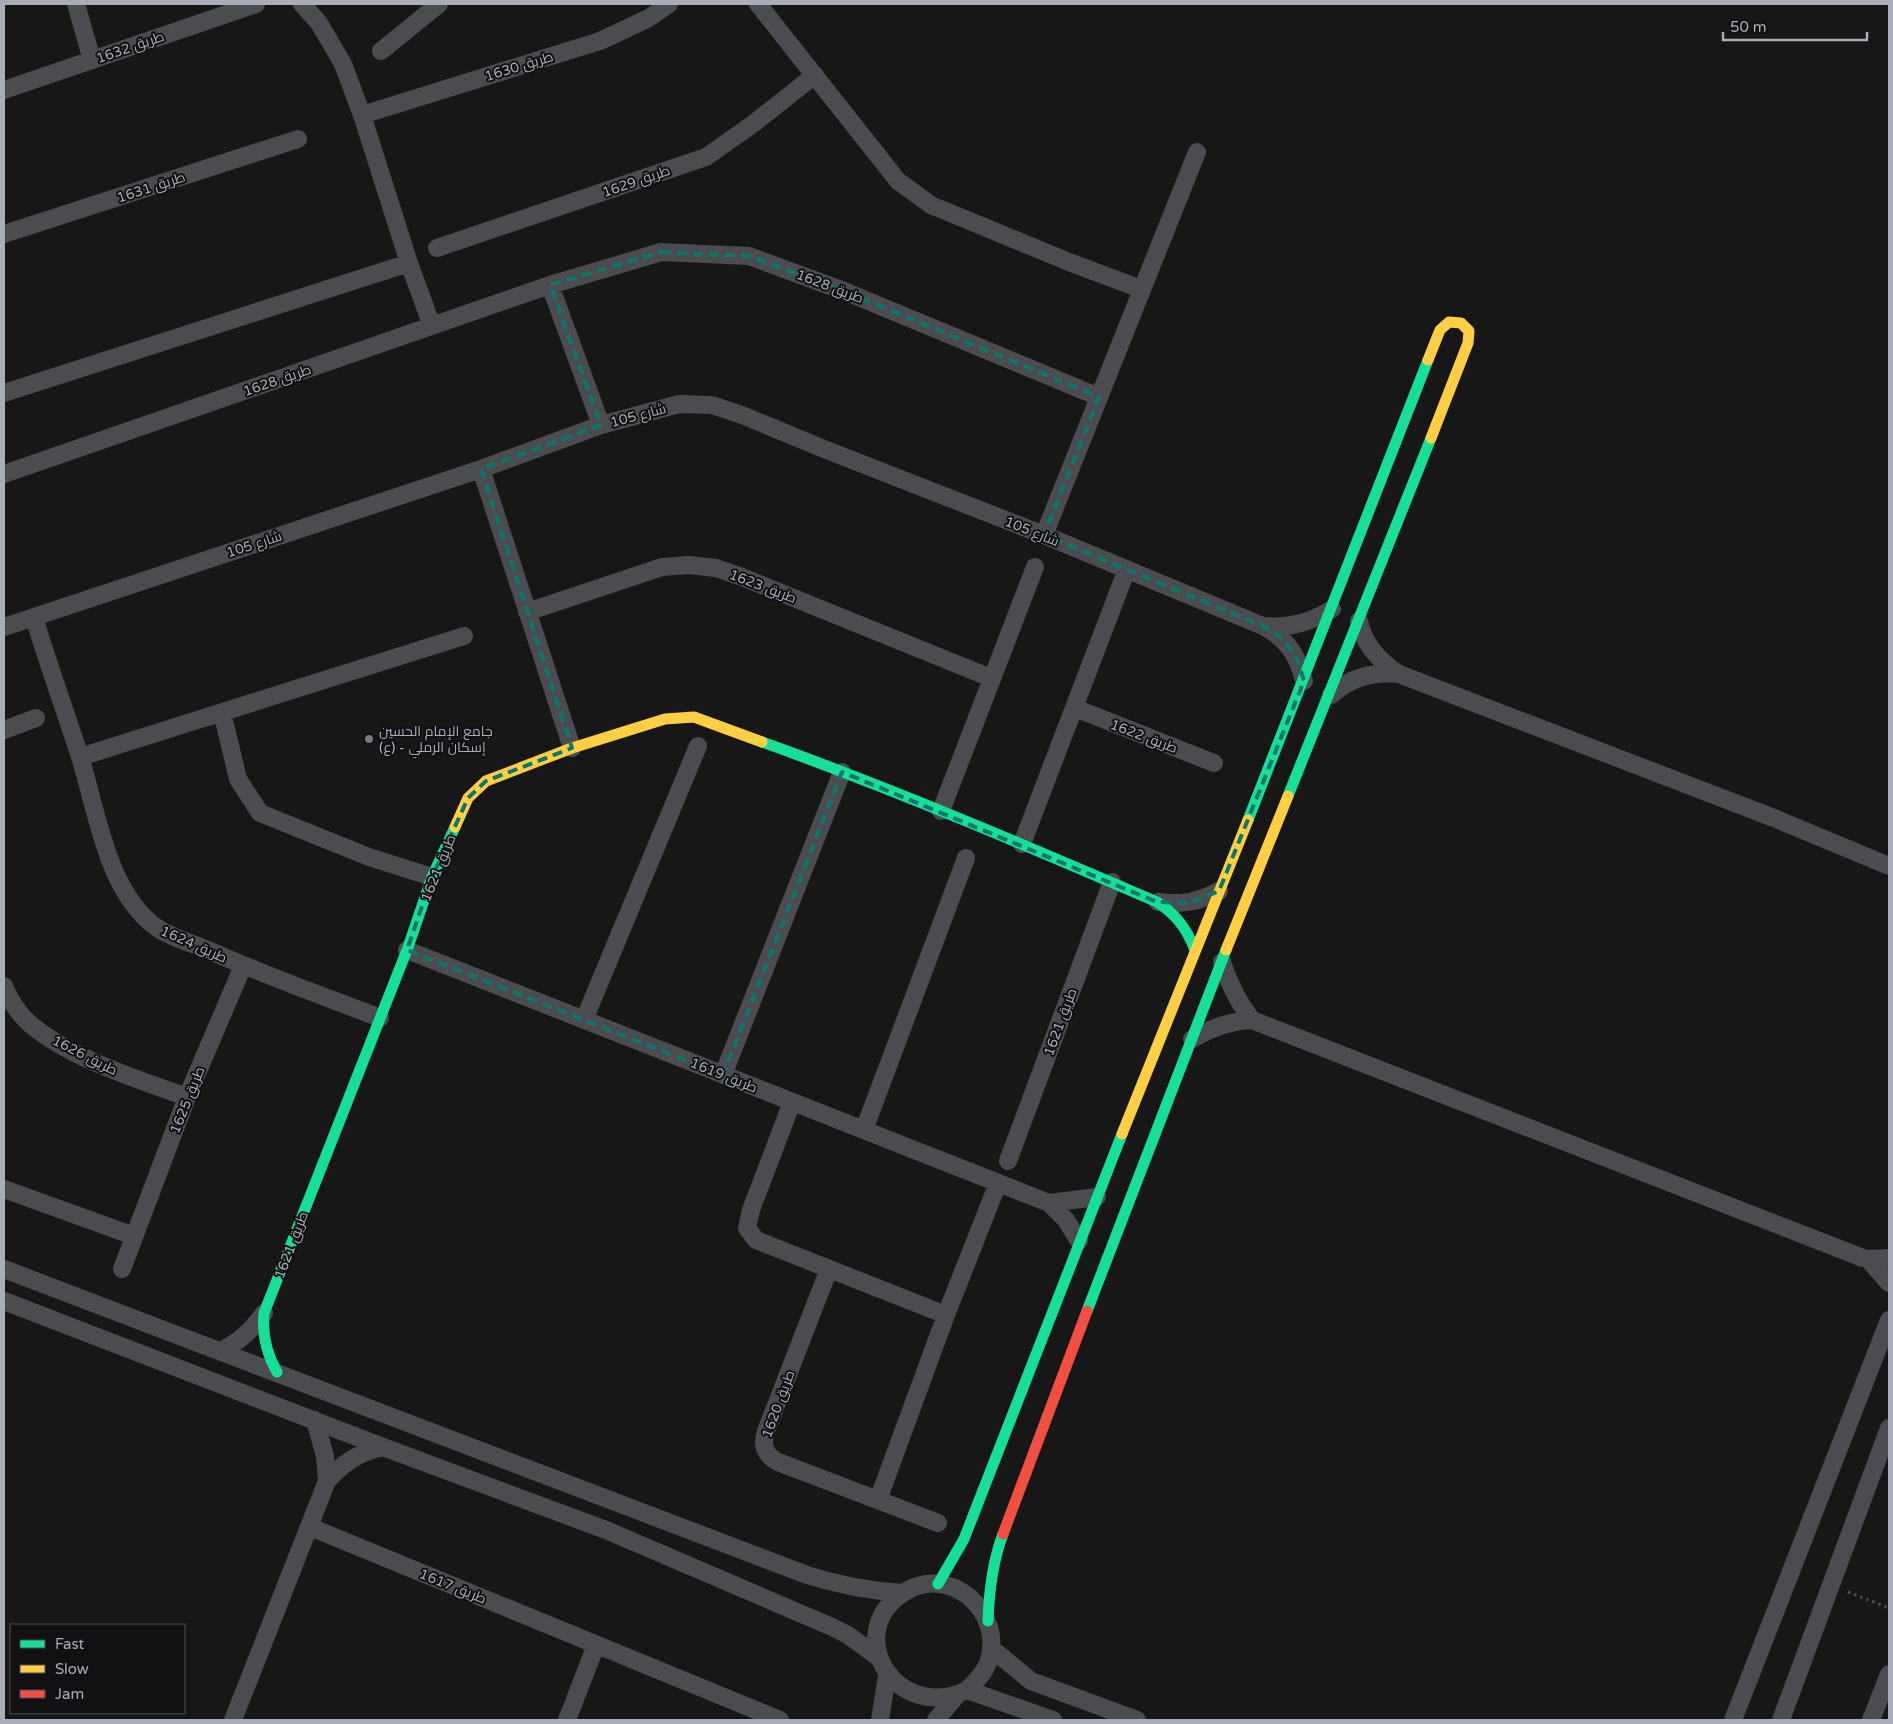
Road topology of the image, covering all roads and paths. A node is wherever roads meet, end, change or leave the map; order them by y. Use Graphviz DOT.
graph roads {
  1 [pos="76,4"];
  2 [pos="256,4"];
  3 [pos="302,4"];
  4 [pos="439,4"];
  5 [pos="669,4"];
  6 [pos="758,4"];
  7 [pos="381,50"];
  8 [pos="92,60"];
  9 [pos="814,75"];
  10 [pos="4,90"];
  11 [pos="362,115"];
  12 [pos="298,139"];
  13 [pos="1197,152"];
  14 [pos="4,234"];
  15 [pos="437,248"];
  16 [pos="409,263"];
  17 [pos="550,285"];
  18 [pos="1141,289"];
  19 [pos="432,326"];
  20 [pos="4,393"];
  21 [pos="1099,396"];
  22 [pos="601,424"];
  23 [pos="480,469"];
  24 [pos="4,474"];
  25 [pos="1044,535"];
  26 [pos="1035,567"];
  27 [pos="1127,569"];
  28 [pos="1332,609"];
  29 [pos="527,612"];
  30 [pos="34,617"];
  31 [pos="1359,621"];
  32 [pos="1263,626"];
  33 [pos="4,628"];
  34 [pos="464,636"];
  35 [pos="1399,674"];
  36 [pos="991,678"];
  37 [pos="1304,681"];
  38 [pos="1329,697"];
  39 [pos="1075,708"];
  40 [pos="222,712"];
  41 [pos="36,718"];
  42 [pos="4,730"];
  43 [pos="698,746"];
  44 [pos="572,748"];
  45 [pos="80,757"];
  46 [pos="1214,763"];
  47 [pos="842,772"];
  48 [pos="941,811"];
  49 [pos="1022,844"];
  50 [pos="966,858"];
  51 [pos="1889,866"];
  52 [pos="432,878"];
  53 [pos="1112,882"];
  54 [pos="1219,891"];
  55 [pos="1157,902"];
  56 [pos="407,950"];
  57 [pos="1195,950"];
  58 [pos="1222,962"];
  59 [pos="243,966"];
  60 [pos="4,986"];
  61 [pos="380,1018"];
  62 [pos="584,1020"];
  63 [pos="1252,1020"];
  64 [pos="1192,1040"];
  65 [pos="723,1075"];
  66 [pos="187,1096"];
  67 [pos="792,1102"];
  68 [pos="864,1130"];
  69 [pos="1008,1161"];
  70 [pos="998,1183"];
  71 [pos="4,1189"];
  72 [pos="1097,1197"];
  73 [pos="1049,1203"];
  74 [pos="134,1236"];
  75 [pos="1079,1241"];
  76 [pos="1889,1258"];
  77 [pos="1868,1259"];
  78 [pos="4,1269"];
  79 [pos="122,1269"];
  80 [pos="829,1269"];
  81 [pos="1889,1283"];
  82 [pos="4,1301"];
  83 [pos="264,1313"];
  84 [pos="946,1315"];
  85 [pos="1889,1320"];
  86 [pos="221,1351"];
  87 [pos="277,1372"];
  88 [pos="314,1420"];
  89 [pos="1889,1428"];
  90 [pos="383,1447"];
  91 [pos="327,1482"];
  92 [pos="878,1500"];
  93 [pos="938,1523"];
  94 [pos="310,1527"];
  95 [pos="938,1584"];
  96 [pos="1831,1586"];
  97 [pos="903,1593"];
  98 [pos="1889,1608"];
  99 [pos="988,1621"];
  100 [pos="596,1645"];
  101 [pos="991,1648"];
  102 [pos="878,1657"];
  103 [pos="1889,1674"];
  104 [pos="887,1676"];
  105 [pos="961,1693"];
  106 [pos="761,1717"];
  107 [pos="233,1720"];
  108 [pos="567,1720"];
  109 [pos="780,1720"];
  110 [pos="880,1720"];
  111 [pos="936,1720"];
  112 [pos="1054,1720"];
  113 [pos="1137,1720"];
  114 [pos="1733,1720"];
  115 [pos="1781,1720"];
  116 [pos="1871,1720"];
  1 -- 8 [label="street"];
  2 -- 8 [label="street, طريق 1632"];
  3 -- 11 [label="street"];
  4 -- 7 [label="street"];
  5 -- 11 [label="street, طريق 1630"];
  6 -- 9 [label="street"];
  8 -- 10 [label="street, طريق 1632"];
  9 -- 15 [label="street, طريق 1629"];
  9 -- 18 [label="street"];
  11 -- 16 [label="street"];
  12 -- 14 [label="street, طريق 1631"];
  13 -- 18 [label="street"];
  16 -- 19 [label="street"];
  16 -- 20 [label="street"];
  17 -- 19 [label="street, طريق 1628"];
  17 -- 21 [label="street, طريق 1628"];
  17 -- 22 [label="street"];
  18 -- 21 [label="street"];
  19 -- 24 [label="street, طريق 1628"];
  21 -- 25 [label="street"];
  22 -- 23 [label="street, شارع 105"];
  22 -- 25 [label="street, شارع 105"];
  23 -- 29 [label="street"];
  23 -- 30 [label="street, شارع 105"];
  25 -- 27 [label="street, شارع 105"];
  26 -- 36 [label="street"];
  27 -- 32 [label="street, شارع 105"];
  27 -- 39 [label="street"];
  28 -- 31 [label="street"];
  28 -- 32 [label="street, شارع 105"];
  28 -- 37 [label="street"];
  29 -- 36 [label="street, طريق 1623"];
  29 -- 44 [label="street"];
  30 -- 33 [label="street, شارع 105"];
  30 -- 45 [label="street, طريق 1624"];
  31 -- 35 [label="street"];
  31 -- 38 [label="street"];
  32 -- 37 [label="street, شارع 105"];
  34 -- 40 [label="street"];
  35 -- 38 [label="street"];
  35 -- 51 [label="street"];
  36 -- 48 [label="street"];
  37 -- 54 [label="street"];
  38 -- 58 [label="street"];
  39 -- 46 [label="street, طريق 1622"];
  39 -- 49 [label="street"];
  40 -- 45 [label="street"];
  40 -- 52 [label="street"];
  41 -- 42 [label="street"];
  43 -- 62 [label="street"];
  44 -- 47 [label="street, طريق 1621"];
  44 -- 52 [label="street, طريق 1621"];
  45 -- 59 [label="street, طريق 1624"];
  47 -- 48 [label="street, طريق 1621"];
  47 -- 65 [label="street"];
  48 -- 49 [label="street, طريق 1621"];
  49 -- 53 [label="street, طريق 1621"];
  50 -- 68 [label="street"];
  52 -- 56 [label="street, طريق 1621"];
  53 -- 55 [label="street, طريق 1621"];
  53 -- 69 [label="street, طريق 1621"];
  54 -- 55 [label="street, طريق 1621"];
  54 -- 57 [label="street"];
  55 -- 57 [label="street, طريق 1621"];
  56 -- 61 [label="street, طريق 1621"];
  56 -- 62 [label="street, طريق 1619"];
  57 -- 72 [label="street"];
  58 -- 63 [label="street"];
  58 -- 64 [label="street"];
  59 -- 61 [label="street, طريق 1624"];
  59 -- 66 [label="street, طريق 1625"];
  60 -- 66 [label="street, طريق 1626"];
  61 -- 83 [label="street, طريق 1621"];
  62 -- 65 [label="street, طريق 1619"];
  63 -- 64 [label="street"];
  63 -- 77 [label="street"];
  64 -- 99 [label="street"];
  65 -- 67 [label="street, طريق 1619"];
  66 -- 74 [label="street, طريق 1625"];
  67 -- 68 [label="street, طريق 1619"];
  67 -- 80 [label="street"];
  68 -- 70 [label="street, طريق 1619"];
  70 -- 73 [label="street, طريق 1619"];
  70 -- 84 [label="street"];
  71 -- 74 [label="street"];
  72 -- 73 [label="street, طريق 1619"];
  72 -- 75 [label="street"];
  73 -- 75 [label="street, طريق 1619"];
  74 -- 79 [label="street, طريق 1625"];
  75 -- 95 [label="street"];
  76 -- 77 [label="street"];
  77 -- 81 [label="street"];
  78 -- 86 [label="street"];
  80 -- 84 [label="street"];
  80 -- 92 [label="street, طريق 1620"];
  82 -- 88 [label="street"];
  83 -- 86 [label="street, طريق 1621"];
  83 -- 87 [label="street, طريق 1621"];
  84 -- 92 [label="street"];
  85 -- 114 [label="street"];
  86 -- 87 [label="street"];
  87 -- 97 [label="street"];
  88 -- 90 [label="street"];
  88 -- 91 [label="street"];
  89 -- 96 [label="street"];
  90 -- 91 [label="street"];
  90 -- 102 [label="street"];
  91 -- 94 [label="street"];
  92 -- 93 [label="street, طريق 1620"];
  94 -- 100 [label="street, طريق 1617"];
  94 -- 107 [label="street"];
  95 -- 97 [label="street"];
  95 -- 99 [label="street"];
  96 -- 98 [label="path"];
  96 -- 115 [label="street"];
  97 -- 102 [label="street"];
  99 -- 101 [label="street"];
  100 -- 106 [label="street, طريق 1617"];
  100 -- 108 [label="street"];
  101 -- 105 [label="street"];
  101 -- 113 [label="street"];
  102 -- 104 [label="street"];
  103 -- 116 [label="street"];
  104 -- 105 [label="street"];
  104 -- 110 [label="street"];
  105 -- 111 [label="street"];
  105 -- 112 [label="street"];
  106 -- 109 [label="street, طريق 1617"];
}
